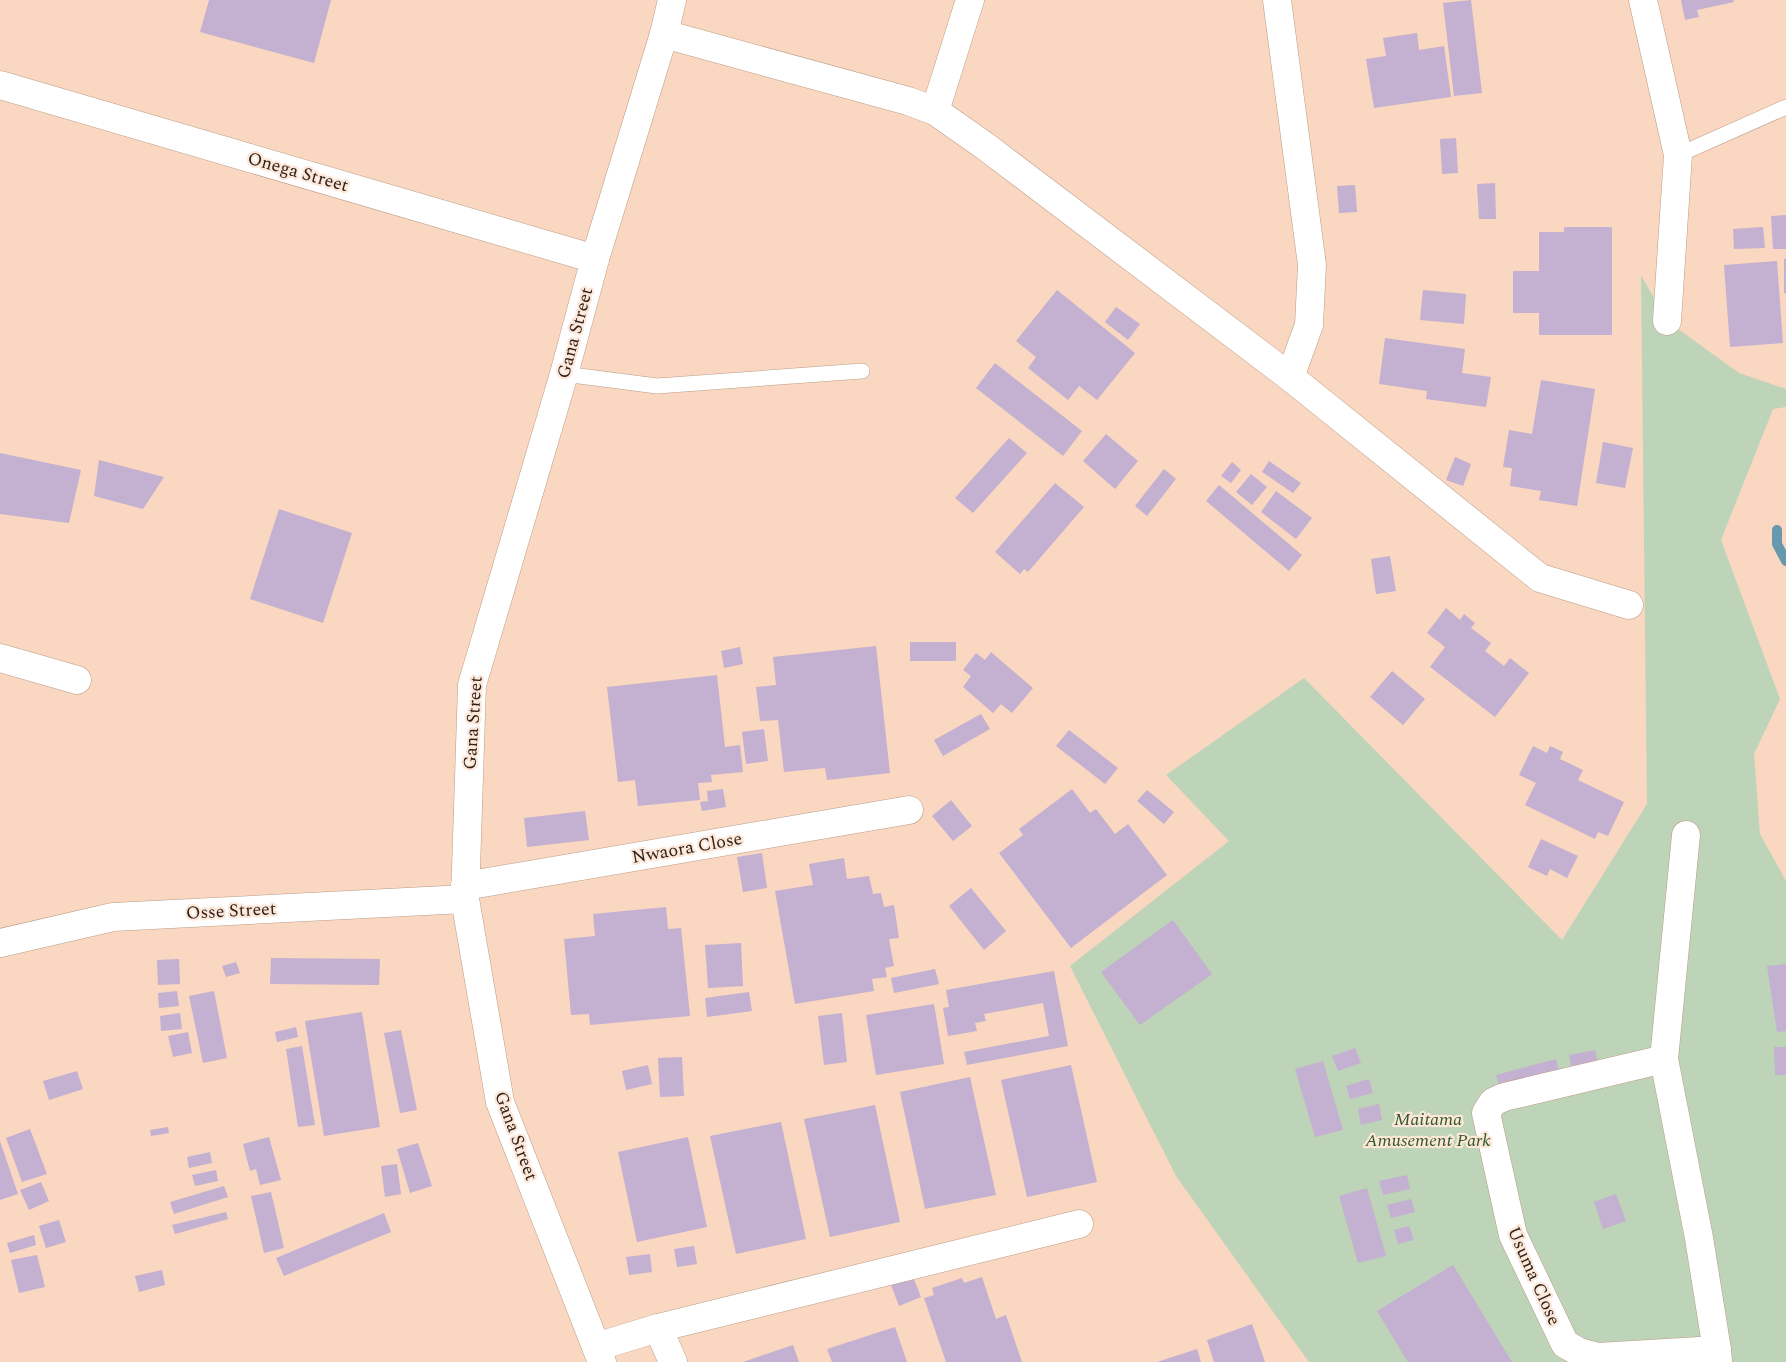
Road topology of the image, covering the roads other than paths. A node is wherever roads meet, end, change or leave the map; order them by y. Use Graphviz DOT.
graph roads {
  1 [pos="672,0"];
  2 [pos="970,0"];
  3 [pos="1278,0"];
  4 [pos="1643,0"];
  5 [pos="664,34"];
  6 [pos="0,85"];
  7 [pos="1786,107"];
  8 [pos="935,111"];
  9 [pos="1678,155"];
  10 [pos="595,259"];
  11 [pos="1666,321"];
  12 [pos="862,371"];
  13 [pos="564,374"];
  14 [pos="1290,377"];
  15 [pos="1629,605"];
  16 [pos="0,658"];
  17 [pos="77,680"];
  18 [pos="909,810"];
  19 [pos="1686,835"];
  20 [pos="465,892"];
  21 [pos="0,943"];
  22 [pos="1664,1058"];
  23 [pos="1079,1224"];
  24 [pos="658,1328"];
  25 [pos="599,1354"];
  26 [pos="1718,1356"];
  27 [pos="672,1362"];
  1 -- 5 [label="street, Gana Street"];
  2 -- 8 [label="street"];
  3 -- 14 [label="street"];
  4 -- 9 [label="street"];
  5 -- 8 [label="street"];
  5 -- 10 [label="street, Gana Street"];
  6 -- 10 [label="street, Onega Street"];
  7 -- 9 [label="lane"];
  8 -- 14 [label="street"];
  9 -- 11 [label="street"];
  10 -- 13 [label="street, Gana Street"];
  12 -- 13 [label="lane"];
  13 -- 20 [label="street, Gana Street"];
  14 -- 15 [label="street"];
  16 -- 17 [label="street"];
  18 -- 20 [label="street, Nwaora Close"];
  19 -- 22 [label="street"];
  20 -- 21 [label="street, Osse Street"];
  20 -- 25 [label="street, Gana Street"];
  22 -- 26 [label="street"];
  22 -- 26 [label="street, Usuma Close"];
  23 -- 24 [label="street"];
  24 -- 25 [label="street"];
  24 -- 27 [label="street"];
}
